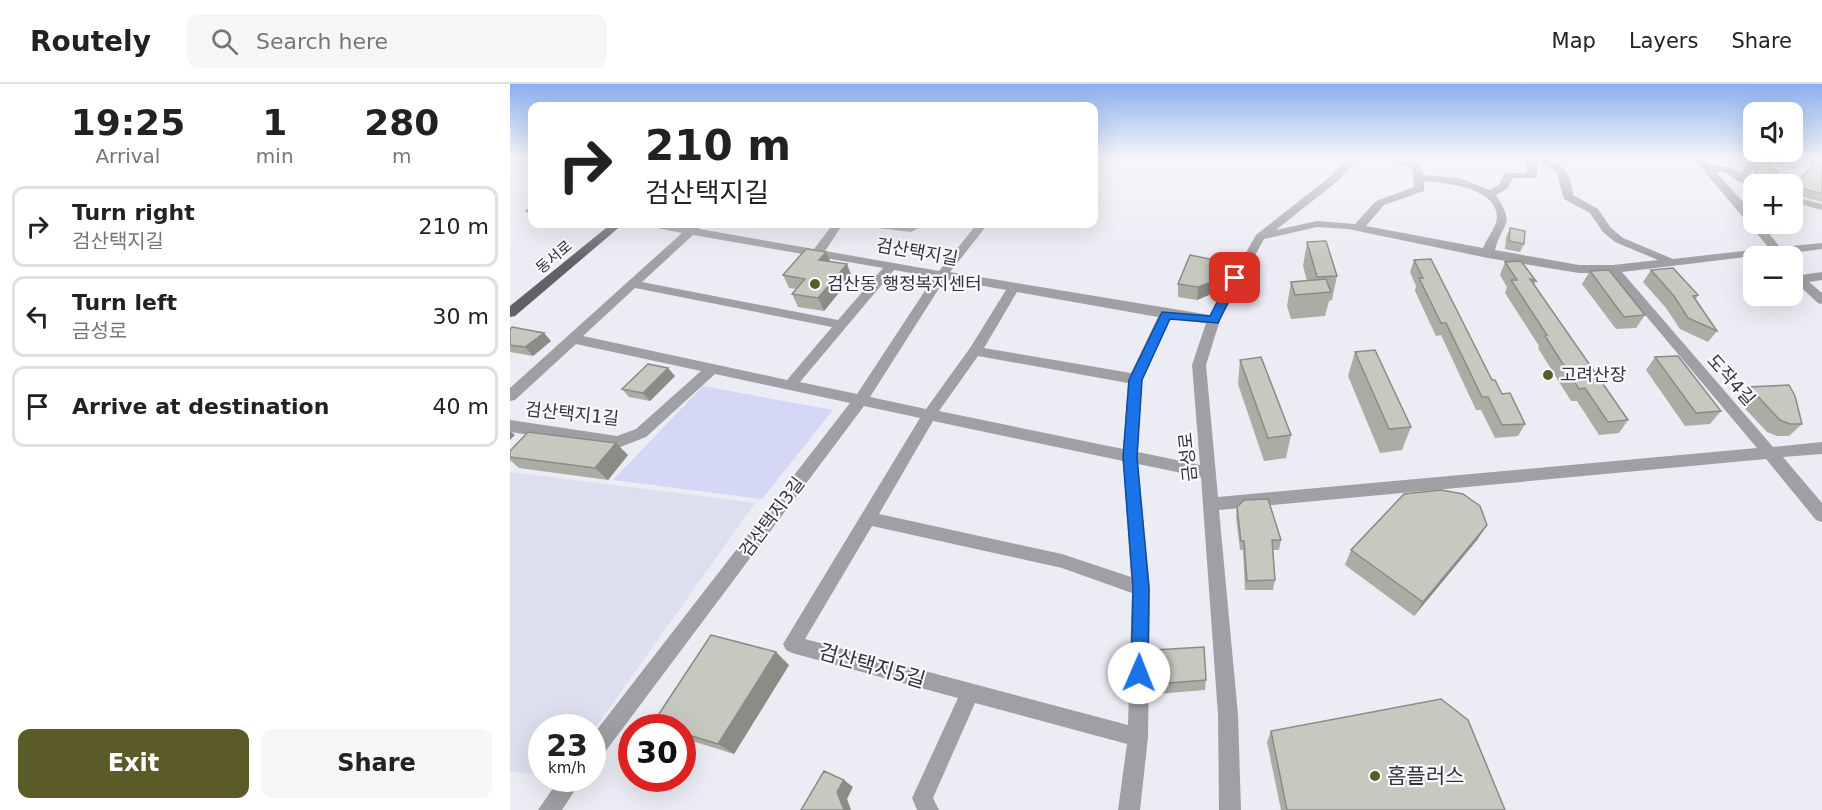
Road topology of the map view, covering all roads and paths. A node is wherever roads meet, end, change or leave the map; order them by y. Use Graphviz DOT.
graph roads {
  1 [pos="1317,192"];
  2 [pos="1412,192"];
  3 [pos="1485,192"];
  4 [pos="1494,192"];
  5 [pos="1567,192"];
  6 [pos="1728,192"];
  7 [pos="1490,194"];
  8 [pos="1803,202"];
  9 [pos="1822,207"];
  10 [pos="1743,210"];
  11 [pos="612,228"];
  12 [pos="694,228"];
  13 [pos="700,228"];
  14 [pos="835,228"];
  15 [pos="979,228"];
  16 [pos="1358,228"];
  17 [pos="1763,234"];
  18 [pos="1260,237"];
  19 [pos="1773,246"];
  20 [pos="1822,246"];
  21 [pos="1803,250"];
  22 [pos="817,253"];
  23 [pos="1488,254"];
  24 [pos="1743,257"];
  25 [pos="1674,262"];
  26 [pos="891,266"];
  27 [pos="1613,269"];
  28 [pos="942,275"];
  29 [pos="1803,275"];
  30 [pos="1822,276"];
  31 [pos="1803,282"];
  32 [pos="633,284"];
  33 [pos="1014,287"];
  34 [pos="1822,300"];
  35 [pos="510,313"];
  36 [pos="1166,314"];
  37 [pos="1214,321"];
  38 [pos="839,324"];
  39 [pos="575,339"];
  40 [pos="975,351"];
  41 [pos="712,369"];
  42 [pos="1135,380"];
  43 [pos="791,384"];
  44 [pos="510,396"];
  45 [pos="860,402"];
  46 [pos="929,415"];
  47 [pos="510,426"];
  48 [pos="1822,448"];
  49 [pos="1771,452"];
  50 [pos="1130,457"];
  51 [pos="1209,473"];
  52 [pos="1212,504"];
  53 [pos="1822,515"];
  54 [pos="868,518"];
  55 [pos="1141,588"];
  56 [pos="970,693"];
  57 [pos="606,735"];
  58 [pos="1138,737"];
  59 [pos="562,792"];
  60 [pos="549,810"];
  61 [pos="928,810"];
  62 [pos="1129,810"];
  63 [pos="1230,810"];
  1 -- 18 [label="street, 금성로"];
  2 -- 16 [label="street"];
  3 -- 7 [label="street"];
  4 -- 7 [label="street"];
  5 -- 25 [label="street"];
  6 -- 10 [label="street"];
  7 -- 23 [label="street"];
  8 -- 9 [label="street"];
  11 -- 35 [label="main road, 동서로"];
  12 -- 32 [label="street, 검산택지1길"];
  13 -- 22 [label="street, 검산택지길"];
  14 -- 22 [label="street"];
  15 -- 28 [label="street, 검산택지3길"];
  16 -- 18 [label="street"];
  16 -- 23 [label="street"];
  17 -- 19 [label="street"];
  18 -- 37 [label="street, 금성로"];
  20 -- 21 [label="street"];
  22 -- 26 [label="street, 검산택지길"];
  23 -- 27 [label="street"];
  24 -- 25 [label="street"];
  25 -- 27 [label="street"];
  26 -- 28 [label="street, 검산택지길"];
  26 -- 38 [label="street"];
  27 -- 49 [label="street, 도작4길"];
  28 -- 33 [label="street, 검산택지길"];
  28 -- 45 [label="street, 검산택지3길"];
  29 -- 30 [label="street"];
  31 -- 34 [label="street"];
  32 -- 38 [label="street"];
  32 -- 39 [label="street, 검산택지1길"];
  33 -- 36 [label="street, 검산택지길"];
  33 -- 40 [label="street, 검산택지5길"];
  36 -- 37 [label="street, 검산택지길"];
  36 -- 42 [label="street"];
  37 -- 51 [label="street, 금성로"];
  38 -- 43 [label="street"];
  39 -- 41 [label="street"];
  39 -- 44 [label="street, 검산택지1길"];
  40 -- 42 [label="street"];
  40 -- 46 [label="street, 검산택지5길"];
  41 -- 43 [label="street"];
  41 -- 47 [label="street, 검산택지1길"];
  42 -- 50 [label="street"];
  43 -- 45 [label="street"];
  45 -- 46 [label="street"];
  45 -- 57 [label="street, 검산택지3길"];
  46 -- 50 [label="street"];
  46 -- 54 [label="street, 검산택지5길"];
  48 -- 49 [label="street"];
  49 -- 52 [label="street"];
  49 -- 53 [label="street, 도작4길"];
  50 -- 51 [label="street"];
  50 -- 55 [label="street"];
  51 -- 52 [label="street, 금성로"];
  52 -- 63 [label="street, 금성로"];
  54 -- 55 [label="street"];
  54 -- 56 [label="street, 검산택지5길"];
  55 -- 58 [label="street"];
  56 -- 58 [label="street"];
  56 -- 61 [label="street"];
  58 -- 62 [label="street"];
  59 -- 60 [label="street"];
}
